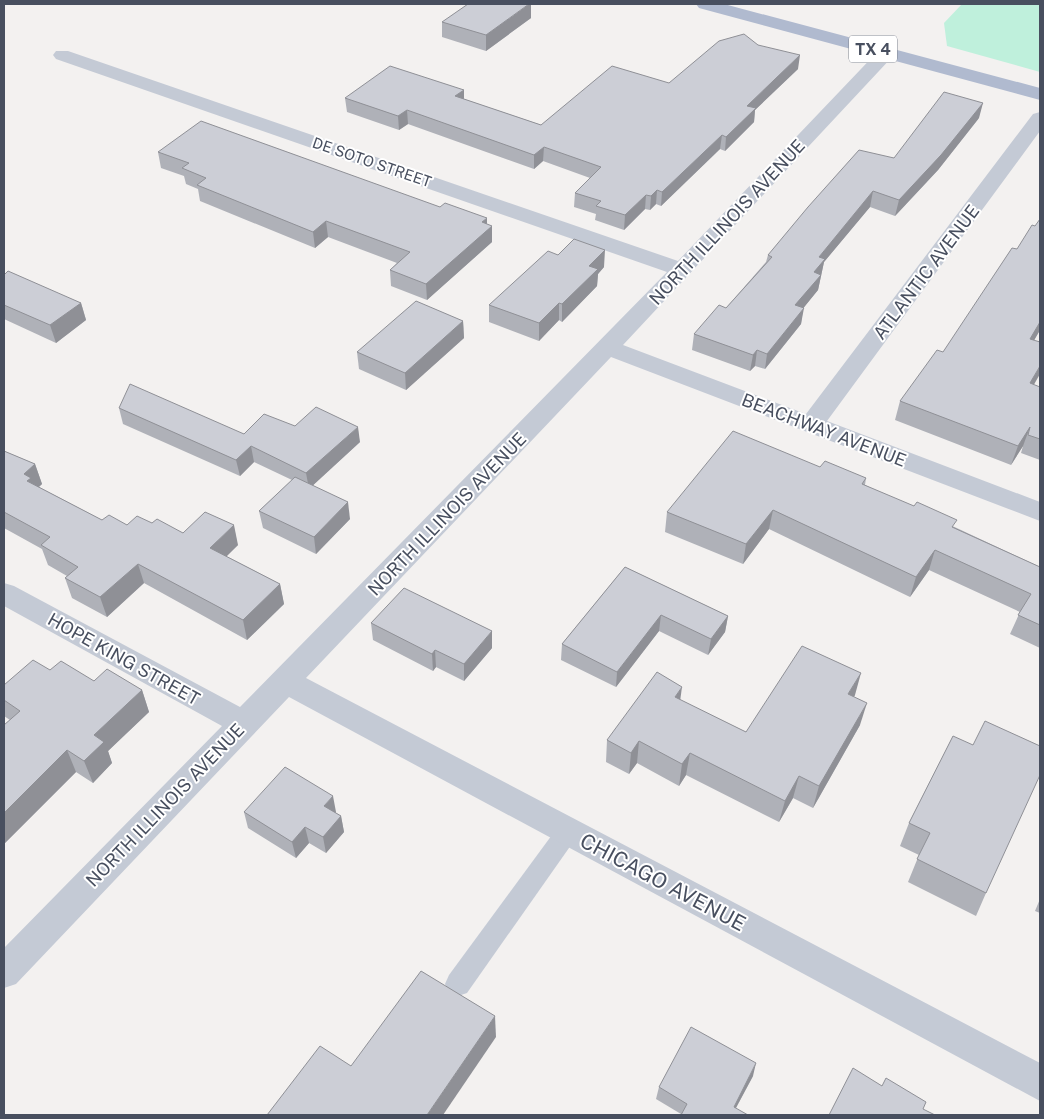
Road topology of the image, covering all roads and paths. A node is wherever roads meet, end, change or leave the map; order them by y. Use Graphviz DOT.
graph roads {
  1 [pos="705,4"];
  2 [pos="887,52"];
  3 [pos="62,55"];
  4 [pos="1040,94"];
  5 [pos="1040,118"];
  6 [pos="682,270"];
  7 [pos="607,347"];
  8 [pos="811,425"];
  9 [pos="1040,512"];
  10 [pos="4,593"];
  11 [pos="286,681"];
  12 [pos="244,724"];
  13 [pos="568,831"];
  14 [pos="4,972"];
  15 [pos="458,984"];
  16 [pos="1040,1082"];
  1 -- 2 [label="main road, TX 4"];
  2 -- 4 [label="main road, TX 4"];
  2 -- 6 [label="street, NORTH ILLINOIS AVENUE"];
  3 -- 6 [label="street, DE SOTO STREET"];
  5 -- 8 [label="street, ATLANTIC AVENUE"];
  6 -- 7 [label="street, NORTH ILLINOIS AVENUE"];
  7 -- 8 [label="street, BEACHWAY AVENUE"];
  7 -- 11 [label="street, NORTH ILLINOIS AVENUE"];
  8 -- 9 [label="street, BEACHWAY AVENUE"];
  10 -- 12 [label="street, HOPE KING STREET"];
  11 -- 12 [label="street, NORTH ILLINOIS AVENUE"];
  11 -- 13 [label="street, CHICAGO AVENUE"];
  12 -- 14 [label="street, NORTH ILLINOIS AVENUE"];
  13 -- 15 [label="lane"];
  13 -- 16 [label="street, CHICAGO AVENUE"];
}
